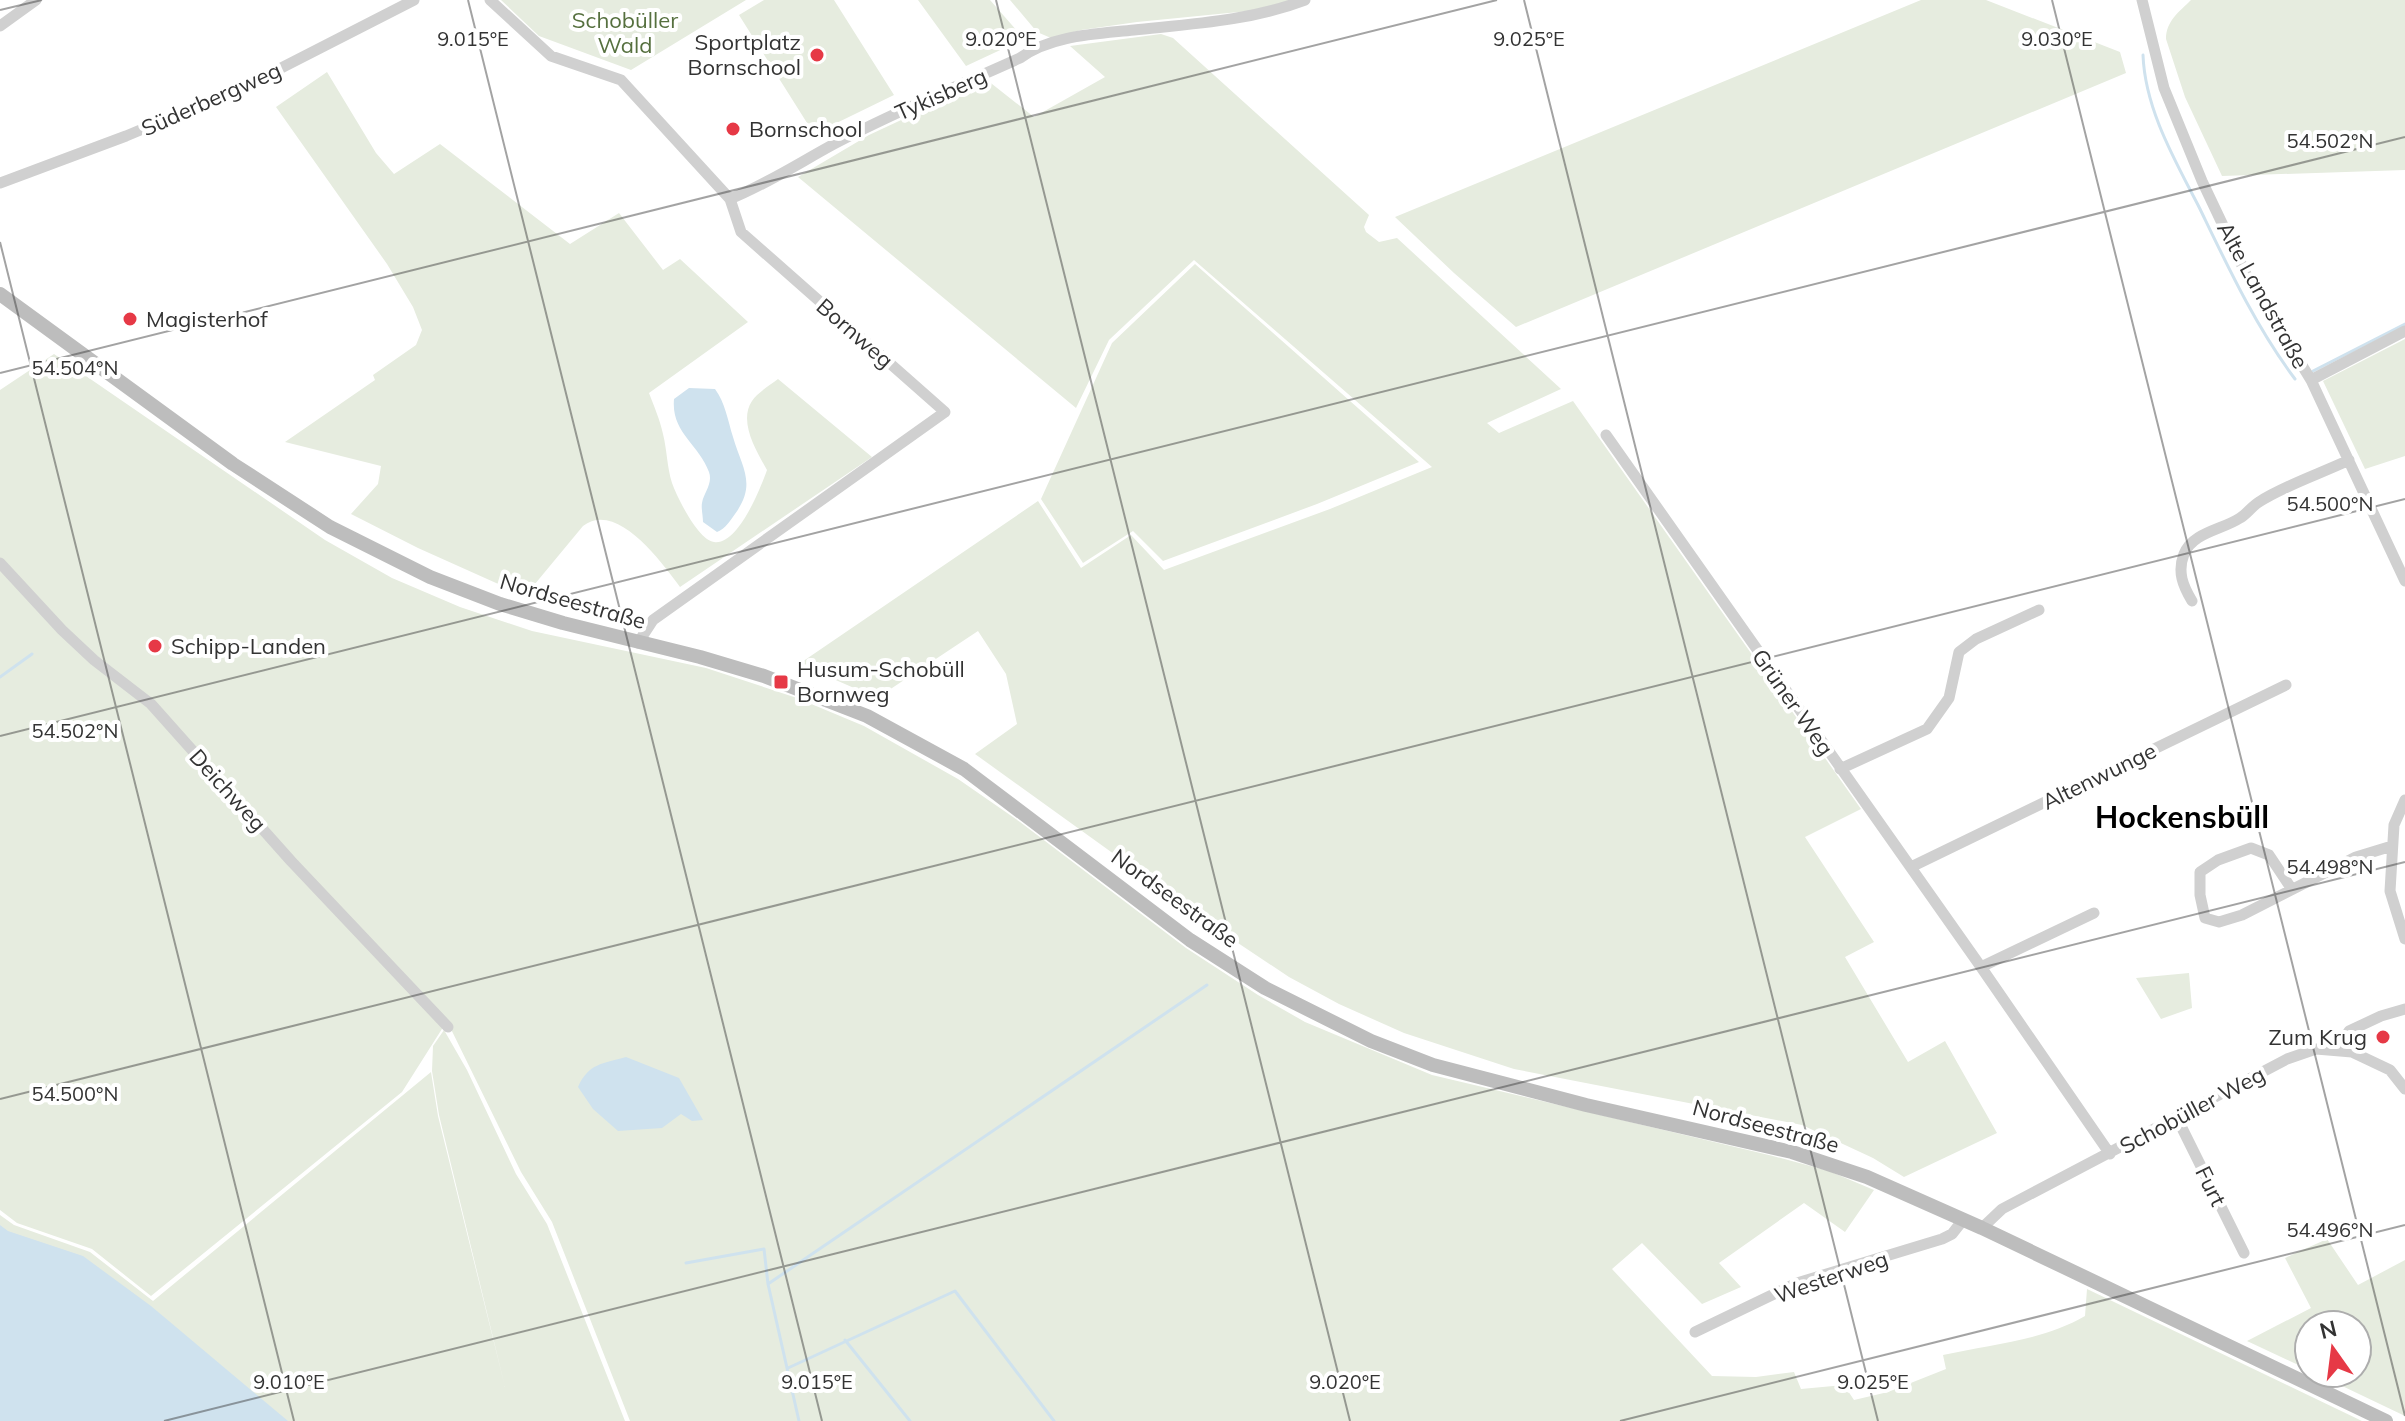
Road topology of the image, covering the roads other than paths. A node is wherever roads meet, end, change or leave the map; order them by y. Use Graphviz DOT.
graph roads {
  1 [pos="36,0"];
  2 [pos="414,0"];
  3 [pos="490,0"];
  4 [pos="1305,0"];
  5 [pos="2142,0"];
  6 [pos="0,26"];
  7 [pos="0,183"];
  8 [pos="730,199"];
  9 [pos="0,294"];
  10 [pos="2405,331"];
  11 [pos="2311,380"];
  12 [pos="1606,435"];
  13 [pos="2349,460"];
  14 [pos="0,563"];
  15 [pos="2405,581"];
  16 [pos="2192,601"];
  17 [pos="2039,610"];
  18 [pos="638,643"];
  19 [pos="2286,685"];
  20 [pos="1840,769"];
  21 [pos="2405,800"];
  22 [pos="2392,846"];
  23 [pos="1911,867"];
  24 [pos="2291,888"];
  25 [pos="2094,913"];
  26 [pos="2405,939"];
  27 [pos="1981,967"];
  28 [pos="2405,1009"];
  29 [pos="448,1027"];
  30 [pos="2338,1049"];
  31 [pos="2405,1089"];
  32 [pos="2177,1118"];
  33 [pos="2110,1154"];
  34 [pos="1963,1220"];
  35 [pos="1982,1228"];
  36 [pos="2244,1253"];
  37 [pos="1695,1332"];
  38 [pos="2386,1421"];
  1 -- 6 [label="street"];
  2 -- 7 [label="street, Süderbergweg"];
  3 -- 8 [label="street, Bornweg"];
  4 -- 8 [label="street, Tykisberg"];
  5 -- 11 [label="street, Alte Landstraße"];
  8 -- 18 [label="street, Bornweg"];
  9 -- 18 [label="main road, Nordseestraße"];
  10 -- 11 [label="street"];
  11 -- 13 [label="street, Alte Landstraße"];
  12 -- 20 [label="street, Grüner Weg"];
  13 -- 15 [label="street, Alte Landstraße"];
  13 -- 16 [label="street"];
  14 -- 29 [label="street, Deichweg"];
  17 -- 20 [label="street"];
  18 -- 34 [label="main road, Nordseestraße"];
  19 -- 23 [label="street, Altenwunge"];
  20 -- 23 [label="street, Grüner Weg"];
  21 -- 22 [label="street"];
  22 -- 24 [label="street"];
  22 -- 26 [label="street"];
  23 -- 27 [label="street, Grüner Weg"];
  24 -- 24 [label="street"];
  25 -- 27 [label="street"];
  27 -- 33 [label="street, Grüner Weg"];
  28 -- 30 [label="street"];
  30 -- 31 [label="street, Schobüller Weg"];
  30 -- 32 [label="street, Schobüller Weg"];
  32 -- 33 [label="street, Schobüller Weg"];
  32 -- 36 [label="street, Furt"];
  33 -- 35 [label="street, Schobüller Weg"];
  34 -- 35 [label="main road, Nordseestraße"];
  34 -- 37 [label="street, Westerweg"];
  35 -- 38 [label="main road, Nordseestraße"];
}
